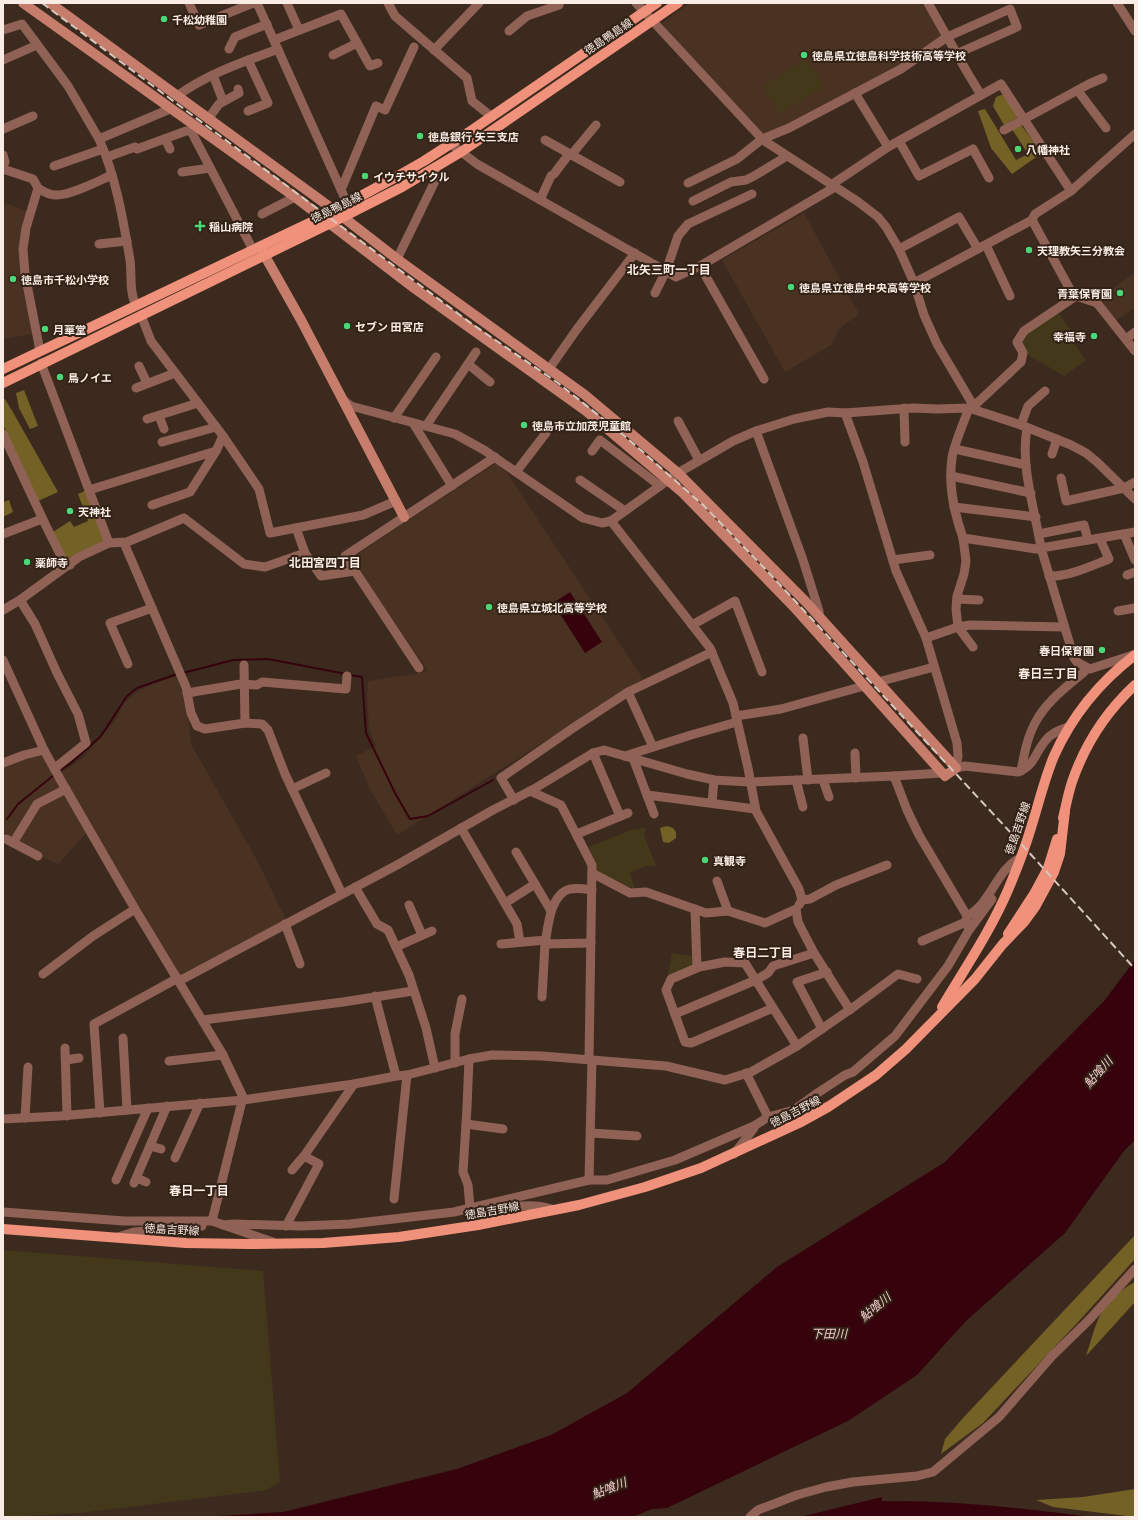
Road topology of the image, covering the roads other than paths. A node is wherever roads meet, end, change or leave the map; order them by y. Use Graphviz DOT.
graph roads {
  1 [pos="23,3"];
  2 [pos="50,3"];
  3 [pos="189,3"];
  4 [pos="253,3"];
  5 [pos="257,3"];
  6 [pos="287,3"];
  7 [pos="388,3"];
  8 [pos="479,3"];
  9 [pos="558,3"];
  10 [pos="636,3"];
  11 [pos="657,3"];
  12 [pos="678,3"];
  13 [pos="928,3"];
  14 [pos="1117,3"];
  15 [pos="644,13"];
  16 [pos="652,21"];
  17 [pos="267,24"];
  18 [pos="3,30"];
  19 [pos="299,30"];
  20 [pos="509,31"];
  21 [pos="1135,31"];
  22 [pos="947,37"];
  23 [pos="357,43"];
  24 [pos="276,44"];
  25 [pos="37,45"];
  26 [pos="414,47"];
  27 [pos="229,49"];
  28 [pos="434,50"];
  29 [pos="333,54"];
  30 [pos="956,54"];
  31 [pos="3,60"];
  32 [pos="248,60"];
  33 [pos="378,63"];
  34 [pos="213,75"];
  35 [pos="1103,78"];
  36 [pos="238,89"];
  37 [pos="1078,91"];
  38 [pos="855,93"];
  39 [pos="981,95"];
  40 [pos="177,96"];
  41 [pos="223,101"];
  42 [pos="170,109"];
  43 [pos="248,111"];
  44 [pos="33,116"];
  45 [pos="492,117"];
  46 [pos="208,119"];
  47 [pos="1024,119"];
  48 [pos="596,124"];
  49 [pos="193,128"];
  50 [pos="1106,128"];
  51 [pos="3,129"];
  52 [pos="1004,130"];
  53 [pos="1135,134"];
  54 [pos="99,139"];
  55 [pos="166,139"];
  56 [pos="762,139"];
  57 [pos="545,140"];
  58 [pos="899,141"];
  59 [pos="452,144"];
  60 [pos="888,147"];
  61 [pos="170,149"];
  62 [pos="461,152"];
  63 [pos="105,153"];
  64 [pos="571,154"];
  65 [pos="3,155"];
  66 [pos="787,156"];
  67 [pos="3,165"];
  68 [pos="54,166"];
  69 [pos="210,168"];
  70 [pos="434,169"];
  71 [pos="3,170"];
  72 [pos="182,172"];
  73 [pos="112,175"];
  74 [pos="989,178"];
  75 [pos="620,182"];
  76 [pos="688,183"];
  77 [pos="833,186"];
  78 [pos="38,188"];
  79 [pos="340,190"];
  80 [pos="1071,191"];
  81 [pos="752,194"];
  82 [pos="295,197"];
  83 [pos="540,200"];
  84 [pos="693,201"];
  85 [pos="347,203"];
  86 [pos="334,210"];
  87 [pos="262,214"];
  88 [pos="322,217"];
  89 [pos="343,217"];
  90 [pos="1032,220"];
  91 [pos="330,224"];
  92 [pos="127,241"];
  93 [pos="99,244"];
  94 [pos="982,247"];
  95 [pos="899,249"];
  96 [pos="259,250"];
  97 [pos="635,253"];
  98 [pos="397,259"];
  99 [pos="700,266"];
  100 [pos="666,271"];
  101 [pos="914,283"];
  102 [pos="655,293"];
  103 [pos="1010,296"];
  104 [pos="1076,296"];
  105 [pos="136,305"];
  106 [pos="141,315"];
  107 [pos="1135,332"];
  108 [pos="1126,339"];
  109 [pos="40,351"];
  110 [pos="1135,351"];
  111 [pos="476,352"];
  112 [pos="436,357"];
  113 [pos="41,364"];
  114 [pos="468,364"];
  115 [pos="139,366"];
  116 [pos="3,369"];
  117 [pos="549,369"];
  118 [pos="175,374"];
  119 [pos="764,379"];
  120 [pos="490,382"];
  121 [pos="3,383"];
  122 [pos="147,383"];
  123 [pos="136,388"];
  124 [pos="1045,391"];
  125 [pos="342,399"];
  126 [pos="198,403"];
  127 [pos="904,408"];
  128 [pos="973,408"];
  129 [pos="845,413"];
  130 [pos="159,416"];
  131 [pos="394,418"];
  132 [pos="147,419"];
  133 [pos="678,421"];
  134 [pos="413,424"];
  135 [pos="426,426"];
  136 [pos="216,427"];
  137 [pos="1024,427"];
  138 [pos="164,429"];
  139 [pos="756,430"];
  140 [pos="546,433"];
  141 [pos="3,434"];
  142 [pos="222,436"];
  143 [pos="1057,439"];
  144 [pos="162,442"];
  145 [pos="905,442"];
  146 [pos="955,449"];
  147 [pos="216,451"];
  148 [pos="592,451"];
  149 [pos="1052,454"];
  150 [pos="495,457"];
  151 [pos="699,460"];
  152 [pos="1026,465"];
  153 [pos="516,472"];
  154 [pos="678,473"];
  155 [pos="951,476"];
  156 [pos="1061,478"];
  157 [pos="580,480"];
  158 [pos="1135,482"];
  159 [pos="664,483"];
  160 [pos="452,486"];
  161 [pos="1124,488"];
  162 [pos="89,490"];
  163 [pos="1031,493"];
  164 [pos="1135,499"];
  165 [pos="396,501"];
  166 [pos="152,505"];
  167 [pos="954,507"];
  168 [pos="625,511"];
  169 [pos="404,517"];
  170 [pos="1036,517"];
  171 [pos="42,519"];
  172 [pos="611,521"];
  173 [pos="296,528"];
  174 [pos="1135,532"];
  175 [pos="3,534"];
  176 [pos="1039,534"];
  177 [pos="1124,534"];
  178 [pos="963,538"];
  179 [pos="1100,539"];
  180 [pos="1088,540"];
  181 [pos="109,543"];
  182 [pos="124,543"];
  183 [pos="1041,548"];
  184 [pos="305,553"];
  185 [pos="930,555"];
  186 [pos="893,560"];
  187 [pos="1135,560"];
  188 [pos="70,565"];
  189 [pos="355,571"];
  190 [pos="1049,576"];
  191 [pos="957,599"];
  192 [pos="20,600"];
  193 [pos="979,600"];
  194 [pos="152,608"];
  195 [pos="1135,608"];
  196 [pos="3,610"];
  197 [pos="1118,612"];
  198 [pos="819,616"];
  199 [pos="692,625"];
  200 [pos="958,627"];
  201 [pos="1064,627"];
  202 [pos="926,638"];
  203 [pos="973,647"];
  204 [pos="712,652"];
  205 [pos="1135,655"];
  206 [pos="3,660"];
  207 [pos="128,664"];
  208 [pos="244,665"];
  209 [pos="934,667"];
  210 [pos="418,668"];
  211 [pos="762,672"];
  212 [pos="1084,672"];
  213 [pos="347,676"];
  214 [pos="878,682"];
  215 [pos="244,684"];
  216 [pos="1135,685"];
  217 [pos="864,686"];
  218 [pos="628,692"];
  219 [pos="187,693"];
  220 [pos="737,719"];
  221 [pos="245,723"];
  222 [pos="1070,726"];
  223 [pos="803,738"];
  224 [pos="653,747"];
  225 [pos="44,750"];
  226 [pos="593,753"];
  227 [pos="855,753"];
  228 [pos="629,757"];
  229 [pos="3,763"];
  230 [pos="55,768"];
  231 [pos="956,768"];
  232 [pos="1021,771"];
  233 [pos="326,773"];
  234 [pos="943,775"];
  235 [pos="894,776"];
  236 [pos="856,778"];
  237 [pos="714,780"];
  238 [pos="796,780"];
  239 [pos="808,780"];
  240 [pos="823,780"];
  241 [pos="750,782"];
  242 [pos="66,789"];
  243 [pos="292,789"];
  244 [pos="530,791"];
  245 [pos="647,795"];
  246 [pos="830,797"];
  247 [pos="514,800"];
  248 [pos="712,803"];
  249 [pos="803,807"];
  250 [pos="755,808"];
  251 [pos="654,814"];
  252 [pos="461,828"];
  253 [pos="576,834"];
  254 [pos="516,852"];
  255 [pos="38,856"];
  256 [pos="1020,858"];
  257 [pos="887,865"];
  258 [pos="1005,870"];
  259 [pos="592,873"];
  260 [pos="717,881"];
  261 [pos="535,884"];
  262 [pos="355,887"];
  263 [pos="592,890"];
  264 [pos="342,894"];
  265 [pos="802,900"];
  266 [pos="504,903"];
  267 [pos="409,905"];
  268 [pos="695,909"];
  269 [pos="796,909"];
  270 [pos="135,910"];
  271 [pos="551,911"];
  272 [pos="728,911"];
  273 [pos="967,923"];
  274 [pos="286,924"];
  275 [pos="432,931"];
  276 [pos="422,935"];
  277 [pos="922,941"];
  278 [pos="520,942"];
  279 [pos="545,942"];
  280 [pos="591,943"];
  281 [pos="501,944"];
  282 [pos="396,947"];
  283 [pos="814,953"];
  284 [pos="300,964"];
  285 [pos="697,968"];
  286 [pos="826,972"];
  287 [pos="43,974"];
  288 [pos="179,979"];
  289 [pos="917,979"];
  290 [pos="756,980"];
  291 [pos="413,991"];
  292 [pos="375,996"];
  293 [pos="542,997"];
  294 [pos="462,999"];
  295 [pos="773,1008"];
  296 [pos="850,1010"];
  297 [pos="674,1014"];
  298 [pos="203,1020"];
  299 [pos="934,1020"];
  300 [pos="822,1029"];
  301 [pos="123,1038"];
  302 [pos="797,1046"];
  303 [pos="65,1048"];
  304 [pos="223,1055"];
  305 [pos="78,1058"];
  306 [pos="469,1059"];
  307 [pos="66,1060"];
  308 [pos="590,1060"];
  309 [pos="169,1061"];
  310 [pos="455,1063"];
  311 [pos="28,1067"];
  312 [pos="434,1068"];
  313 [pos="746,1073"];
  314 [pos="407,1075"];
  315 [pos="396,1076"];
  316 [pos="354,1084"];
  317 [pos="242,1100"];
  318 [pos="200,1103"];
  319 [pos="167,1106"];
  320 [pos="828,1107"];
  321 [pos="148,1108"];
  322 [pos="127,1110"];
  323 [pos="794,1110"];
  324 [pos="100,1113"];
  325 [pos="67,1116"];
  326 [pos="768,1117"];
  327 [pos="25,1118"];
  328 [pos="3,1119"];
  329 [pos="466,1124"];
  330 [pos="754,1126"];
  331 [pos="503,1129"];
  332 [pos="591,1132"];
  333 [pos="637,1136"];
  334 [pos="150,1146"];
  335 [pos="160,1150"];
  336 [pos="734,1154"];
  337 [pos="304,1156"];
  338 [pos="175,1158"];
  339 [pos="292,1170"];
  340 [pos="116,1180"];
  341 [pos="589,1180"];
  342 [pos="146,1182"];
  343 [pos="394,1199"];
  344 [pos="482,1205"];
  345 [pos="470,1208"];
  346 [pos="554,1210"];
  347 [pos="3,1212"];
  348 [pos="212,1221"];
  349 [pos="223,1225"];
  350 [pos="286,1226"];
  351 [pos="3,1229"];
  352 [pos="112,1238"];
  353 [pos="280,1245"];
  354 [pos="1134,1271"];
  355 [pos="750,1517"];
  1 -- 42 [label="street"];
  2 -- 40 [label="street"];
  3 -- 4 [label="street"];
  5 -- 17 [label="street"];
  6 -- 19 [label="street"];
  7 -- 28 [label="street"];
  8 -- 28 [label="street"];
  9 -- 20 [label="street"];
  10 -- 15 [label="street"];
  11 -- 15 [label="main road, 徳島鴨島線"];
  12 -- 16 [label="main road, 徳島鴨島線"];
  13 -- 22 [label="street"];
  14 -- 21 [label="street"];
  15 -- 16 [label="street"];
  15 -- 45 [label="main road, 徳島鴨島線"];
  16 -- 56 [label="street"];
  16 -- 62 [label="main road, 徳島鴨島線"];
  17 -- 24 [label="street"];
  17 -- 27 [label="street"];
  18 -- 25 [label="street"];
  19 -- 23 [label="street"];
  19 -- 24 [label="street"];
  22 -- 30 [label="street"];
  22 -- 30 [label="street"];
  22 -- 38 [label="street"];
  23 -- 29 [label="street"];
  23 -- 33 [label="street"];
  24 -- 32 [label="street"];
  24 -- 79 [label="street"];
  25 -- 31 [label="street"];
  25 -- 54 [label="street"];
  26 -- 79 [label="street"];
  28 -- 45 [label="street"];
  30 -- 39 [label="street"];
  32 -- 34 [label="street"];
  32 -- 43 [label="street"];
  34 -- 40 [label="street"];
  34 -- 41 [label="street"];
  35 -- 37 [label="street"];
  36 -- 41 [label="street"];
  37 -- 47 [label="street"];
  37 -- 50 [label="street"];
  38 -- 56 [label="street"];
  38 -- 60 [label="street"];
  39 -- 47 [label="street"];
  39 -- 58 [label="street"];
  40 -- 46 [label="street"];
  41 -- 46 [label="street"];
  42 -- 49 [label="street"];
  42 -- 54 [label="street"];
  44 -- 51 [label="street"];
  45 -- 59 [label="main road, 徳島鴨島線"];
  46 -- 86 [label="street"];
  47 -- 52 [label="street"];
  47 -- 80 [label="street"];
  48 -- 64 [label="street"];
  49 -- 55 [label="street"];
  49 -- 69 [label="street"];
  49 -- 82 [label="street"];
  53 -- 80 [label="street"];
  54 -- 63 [label="street"];
  55 -- 61 [label="street"];
  55 -- 63 [label="street"];
  56 -- 66 [label="street"];
  56 -- 76 [label="street"];
  57 -- 64 [label="street"];
  58 -- 60 [label="street"];
  58 -- 74 [label="street"];
  59 -- 62 [label="street"];
  59 -- 85 [label="main road, 徳島鴨島線"];
  60 -- 77 [label="street"];
  62 -- 70 [label="main road, 徳島鴨島線"];
  62 -- 83 [label="street"];
  63 -- 68 [label="street"];
  63 -- 73 [label="street"];
  64 -- 75 [label="street"];
  64 -- 83 [label="street"];
  65 -- 67 [label="street"];
  66 -- 77 [label="street"];
  66 -- 84 [label="street"];
  69 -- 72 [label="street"];
  69 -- 96 [label="street"];
  70 -- 89 [label="main road, 徳島鴨島線"];
  70 -- 98 [label="street"];
  71 -- 78 [label="street"];
  73 -- 78 [label="street"];
  73 -- 92 [label="street"];
  77 -- 95 [label="street"];
  77 -- 99 [label="street"];
  78 -- 109 [label="street"];
  79 -- 85 [label="street"];
  80 -- 90 [label="street"];
  81 -- 100 [label="street"];
  82 -- 87 [label="street"];
  82 -- 88 [label="street"];
  83 -- 97 [label="street"];
  85 -- 86 [label="main road, 徳島鴨島線"];
  86 -- 88 [label="main road, 徳島鴨島線"];
  86 -- 89 [label="street"];
  88 -- 91 [label="street"];
  88 -- 96 [label="main road, 徳島鴨島線"];
  89 -- 91 [label="main road, 徳島鴨島線"];
  89 -- 98 [label="street"];
  90 -- 94 [label="street"];
  90 -- 104 [label="street"];
  91 -- 96 [label="main road, 徳島鴨島線"];
  91 -- 159 [label="street"];
  92 -- 93 [label="street"];
  92 -- 105 [label="street"];
  94 -- 95 [label="street"];
  94 -- 101 [label="street"];
  94 -- 103 [label="street"];
  95 -- 101 [label="street"];
  96 -- 105 [label="main road, 徳島鴨島線"];
  96 -- 106 [label="main road, 徳島鴨島線"];
  96 -- 125 [label="street"];
  97 -- 100 [label="street"];
  97 -- 117 [label="street"];
  98 -- 117 [label="street"];
  99 -- 100 [label="street"];
  99 -- 119 [label="street"];
  100 -- 102 [label="street"];
  101 -- 128 [label="street"];
  104 -- 108 [label="street"];
  104 -- 128 [label="street"];
  105 -- 109 [label="main road, 徳島鴨島線"];
  106 -- 113 [label="main road, 徳島鴨島線"];
  106 -- 118 [label="street"];
  107 -- 108 [label="street"];
  108 -- 110 [label="street"];
  109 -- 116 [label="main road, 徳島鴨島線"];
  111 -- 114 [label="street"];
  112 -- 131 [label="street"];
  113 -- 121 [label="main road, 徳島鴨島線"];
  113 -- 162 [label="street"];
  114 -- 120 [label="street"];
  114 -- 135 [label="street"];
  115 -- 122 [label="street"];
  117 -- 154 [label="street"];
  118 -- 122 [label="street"];
  118 -- 126 [label="street"];
  122 -- 123 [label="street"];
  124 -- 137 [label="street"];
  125 -- 131 [label="street"];
  125 -- 165 [label="street"];
  126 -- 130 [label="street"];
  126 -- 136 [label="street"];
  127 -- 128 [label="street"];
  127 -- 129 [label="street"];
  127 -- 145 [label="street"];
  128 -- 137 [label="street"];
  128 -- 146 [label="street"];
  129 -- 139 [label="street"];
  129 -- 186 [label="street"];
  130 -- 132 [label="street"];
  130 -- 138 [label="street"];
  131 -- 134 [label="street"];
  133 -- 151 [label="street"];
  134 -- 135 [label="street"];
  134 -- 160 [label="street"];
  135 -- 150 [label="street"];
  136 -- 142 [label="street"];
  136 -- 144 [label="street"];
  137 -- 143 [label="street"];
  137 -- 152 [label="street"];
  139 -- 151 [label="street"];
  139 -- 198 [label="street"];
  140 -- 153 [label="street"];
  141 -- 171 [label="street"];
  142 -- 147 [label="street"];
  142 -- 173 [label="street"];
  143 -- 149 [label="street"];
  143 -- 161 [label="street"];
  146 -- 152 [label="street"];
  146 -- 155 [label="street"];
  147 -- 162 [label="street"];
  147 -- 166 [label="street"];
  148 -- 159 [label="street"];
  150 -- 153 [label="street"];
  150 -- 160 [label="street"];
  151 -- 154 [label="street"];
  152 -- 163 [label="street"];
  153 -- 172 [label="street"];
  154 -- 159 [label="street"];
  154 -- 198 [label="street"];
  155 -- 163 [label="street"];
  155 -- 167 [label="street"];
  156 -- 161 [label="street"];
  157 -- 168 [label="street"];
  158 -- 161 [label="street"];
  159 -- 168 [label="street"];
  159 -- 217 [label="street"];
  160 -- 169 [label="street"];
  161 -- 164 [label="street"];
  162 -- 181 [label="street"];
  163 -- 170 [label="street"];
  165 -- 169 [label="street"];
  165 -- 173 [label="street"];
  167 -- 170 [label="street"];
  167 -- 178 [label="street"];
  168 -- 172 [label="street"];
  169 -- 189 [label="street"];
  170 -- 176 [label="street"];
  171 -- 175 [label="street"];
  171 -- 188 [label="street"];
  172 -- 199 [label="street"];
  173 -- 184 [label="street"];
  174 -- 177 [label="street"];
  176 -- 180 [label="street"];
  176 -- 183 [label="street"];
  177 -- 179 [label="street"];
  177 -- 187 [label="street"];
  178 -- 183 [label="street"];
  178 -- 191 [label="street"];
  179 -- 180 [label="street"];
  179 -- 190 [label="street"];
  180 -- 183 [label="street"];
  181 -- 182 [label="street"];
  181 -- 188 [label="street"];
  182 -- 184 [label="street"];
  182 -- 194 [label="street"];
  183 -- 190 [label="street"];
  184 -- 189 [label="street"];
  185 -- 186 [label="street"];
  186 -- 202 [label="street"];
  188 -- 192 [label="street"];
  189 -- 210 [label="street"];
  190 -- 201 [label="street"];
  191 -- 193 [label="street"];
  191 -- 200 [label="street"];
  192 -- 196 [label="street"];
  192 -- 230 [label="street"];
  194 -- 207 [label="street"];
  194 -- 219 [label="street"];
  195 -- 197 [label="street"];
  198 -- 214 [label="street"];
  199 -- 204 [label="street"];
  199 -- 211 [label="street"];
  200 -- 201 [label="street"];
  200 -- 202 [label="street"];
  200 -- 203 [label="street"];
  201 -- 205 [label="street"];
  202 -- 209 [label="street"];
  204 -- 218 [label="street"];
  204 -- 220 [label="street"];
  205 -- 222 [label="main road, 徳島吉野線"];
  206 -- 225 [label="street"];
  208 -- 215 [label="street"];
  209 -- 214 [label="street"];
  209 -- 231 [label="street"];
  212 -- 232 [label="street"];
  213 -- 215 [label="street"];
  214 -- 231 [label="street"];
  215 -- 219 [label="street"];
  215 -- 221 [label="street"];
  216 -- 299 [label="main road, 徳島吉野線"];
  217 -- 220 [label="street"];
  217 -- 234 [label="street"];
  218 -- 224 [label="street"];
  218 -- 247 [label="street"];
  219 -- 221 [label="street"];
  220 -- 224 [label="street"];
  220 -- 241 [label="street"];
  221 -- 243 [label="street"];
  222 -- 232 [label="street"];
  222 -- 256 [label="main road, 徳島吉野線"];
  223 -- 239 [label="street"];
  224 -- 228 [label="street"];
  225 -- 229 [label="street"];
  225 -- 230 [label="street"];
  226 -- 228 [label="street"];
  226 -- 244 [label="street"];
  226 -- 253 [label="street"];
  227 -- 236 [label="street"];
  228 -- 237 [label="street"];
  228 -- 245 [label="street"];
  230 -- 242 [label="street"];
  231 -- 232 [label="street"];
  231 -- 234 [label="street"];
  233 -- 243 [label="street"];
  234 -- 235 [label="street"];
  235 -- 236 [label="street"];
  235 -- 273 [label="street"];
  236 -- 240 [label="street"];
  237 -- 241 [label="street"];
  237 -- 248 [label="street"];
  238 -- 239 [label="street"];
  238 -- 241 [label="street"];
  238 -- 249 [label="street"];
  239 -- 240 [label="street"];
  240 -- 246 [label="street"];
  241 -- 250 [label="street"];
  242 -- 255 [label="street"];
  242 -- 270 [label="street"];
  243 -- 264 [label="street"];
  244 -- 247 [label="street"];
  244 -- 253 [label="street"];
  245 -- 248 [label="street"];
  245 -- 251 [label="street"];
  247 -- 252 [label="street"];
  248 -- 250 [label="street"];
  250 -- 265 [label="street"];
  252 -- 262 [label="street"];
  252 -- 266 [label="street"];
  253 -- 259 [label="street"];
  254 -- 261 [label="street"];
  256 -- 258 [label="street"];
  256 -- 299 [label="main road, 徳島吉野線"];
  257 -- 265 [label="street"];
  258 -- 273 [label="street"];
  258 -- 273 [label="street"];
  259 -- 263 [label="street"];
  259 -- 268 [label="street"];
  260 -- 272 [label="street"];
  261 -- 266 [label="street"];
  261 -- 271 [label="street"];
  262 -- 264 [label="street"];
  262 -- 282 [label="street"];
  263 -- 271 [label="street"];
  263 -- 280 [label="street"];
  264 -- 274 [label="street"];
  265 -- 269 [label="street"];
  266 -- 278 [label="street"];
  267 -- 276 [label="street"];
  268 -- 272 [label="street"];
  268 -- 285 [label="street"];
  269 -- 272 [label="street"];
  269 -- 283 [label="street"];
  270 -- 287 [label="street"];
  270 -- 288 [label="street"];
  271 -- 279 [label="street"];
  273 -- 277 [label="street"];
  273 -- 323 [label="street"];
  274 -- 284 [label="street"];
  274 -- 288 [label="street"];
  275 -- 276 [label="street"];
  276 -- 282 [label="street"];
  278 -- 279 [label="street"];
  278 -- 281 [label="street"];
  279 -- 280 [label="street"];
  279 -- 293 [label="street"];
  280 -- 308 [label="street"];
  282 -- 291 [label="street"];
  283 -- 286 [label="street"];
  283 -- 290 [label="street"];
  285 -- 290 [label="street"];
  285 -- 297 [label="street"];
  286 -- 296 [label="street"];
  286 -- 300 [label="street"];
  288 -- 298 [label="street"];
  288 -- 324 [label="street"];
  289 -- 296 [label="street"];
  290 -- 295 [label="street"];
  290 -- 297 [label="street"];
  291 -- 292 [label="street"];
  291 -- 312 [label="street"];
  292 -- 298 [label="street"];
  292 -- 315 [label="street"];
  294 -- 310 [label="street"];
  295 -- 297 [label="street"];
  295 -- 302 [label="street"];
  296 -- 300 [label="street"];
  298 -- 304 [label="street"];
  299 -- 320 [label="main road, 徳島吉野線"];
  300 -- 302 [label="street"];
  301 -- 322 [label="street"];
  302 -- 313 [label="street"];
  303 -- 307 [label="street"];
  304 -- 309 [label="street"];
  304 -- 317 [label="street"];
  305 -- 307 [label="street"];
  306 -- 308 [label="street"];
  306 -- 310 [label="street"];
  306 -- 329 [label="street"];
  307 -- 325 [label="street"];
  308 -- 313 [label="street"];
  308 -- 332 [label="street"];
  310 -- 312 [label="street"];
  311 -- 327 [label="street"];
  312 -- 314 [label="street"];
  313 -- 326 [label="street"];
  314 -- 315 [label="street"];
  314 -- 343 [label="street"];
  315 -- 316 [label="street"];
  316 -- 317 [label="street"];
  316 -- 337 [label="street"];
  317 -- 318 [label="street"];
  317 -- 348 [label="street"];
  318 -- 319 [label="street"];
  318 -- 338 [label="street"];
  319 -- 321 [label="street"];
  319 -- 334 [label="street"];
  320 -- 323 [label="street"];
  320 -- 336 [label="main road, 徳島吉野線"];
  321 -- 322 [label="street"];
  321 -- 340 [label="street"];
  322 -- 324 [label="street"];
  323 -- 326 [label="street"];
  324 -- 325 [label="street"];
  325 -- 327 [label="street"];
  326 -- 330 [label="street"];
  327 -- 328 [label="street"];
  329 -- 331 [label="street"];
  329 -- 345 [label="street"];
  330 -- 336 [label="street"];
  330 -- 341 [label="street"];
  332 -- 333 [label="street"];
  332 -- 341 [label="street"];
  334 -- 335 [label="street"];
  334 -- 342 [label="street"];
  336 -- 346 [label="main road, 徳島吉野線"];
  337 -- 339 [label="street"];
  337 -- 350 [label="street"];
  341 -- 344 [label="street"];
  344 -- 345 [label="street"];
  344 -- 346 [label="street"];
  345 -- 350 [label="street"];
  346 -- 353 [label="main road, 徳島吉野線"];
  347 -- 348 [label="street"];
  348 -- 349 [label="street"];
  348 -- 352 [label="street"];
  349 -- 350 [label="street"];
  349 -- 353 [label="street"];
  351 -- 352 [label="main road, 徳島吉野線"];
  352 -- 353 [label="main road, 徳島吉野線"];
  354 -- 355 [label="street"];
}
